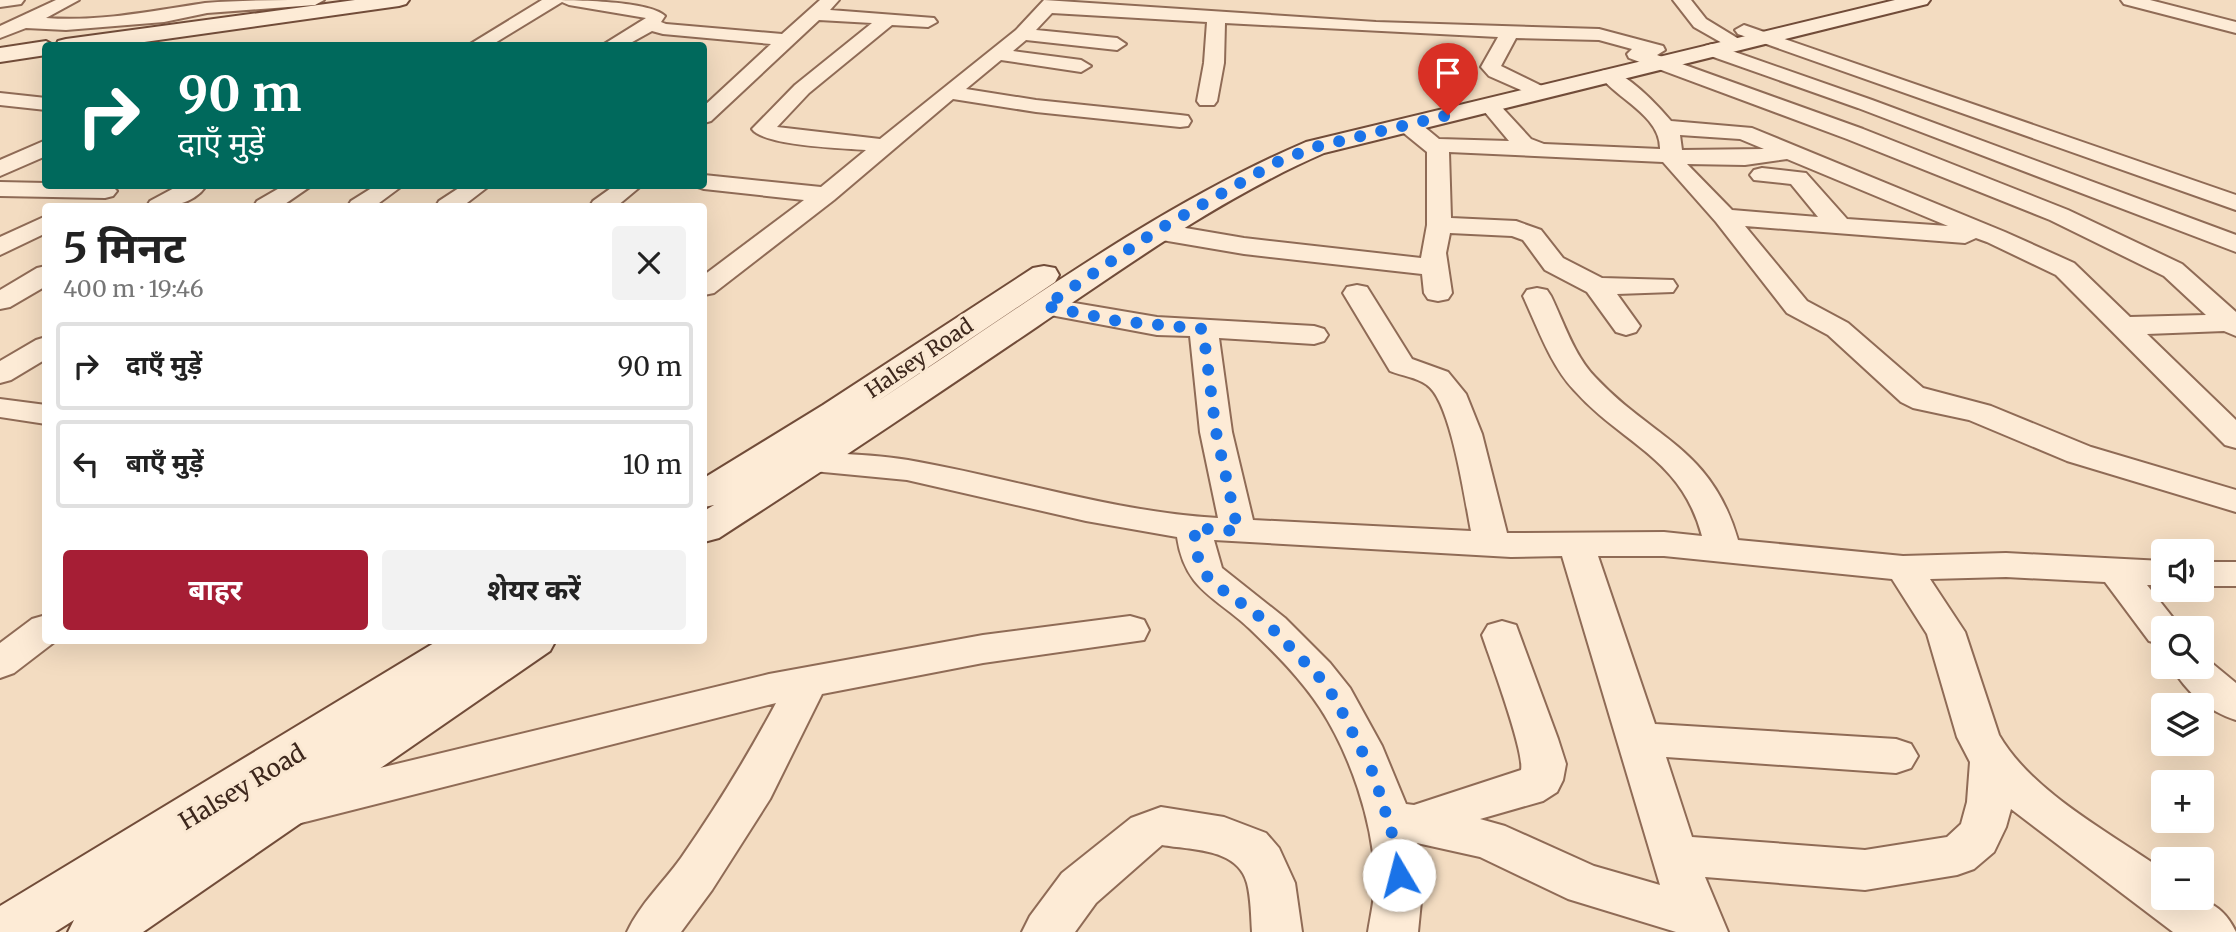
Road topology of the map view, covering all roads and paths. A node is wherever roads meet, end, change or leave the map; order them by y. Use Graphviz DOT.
graph roads {
  1 [pos="15,0"];
  2 [pos="70,0"];
  3 [pos="154,0"];
  4 [pos="316,0"];
  5 [pos="399,0"];
  6 [pos="554,0"];
  7 [pos="569,0"];
  8 [pos="830,0"];
  9 [pos="1682,0"];
  10 [pos="1916,0"];
  11 [pos="2130,0"];
  12 [pos="280,1"];
  13 [pos="0,2"];
  14 [pos="1050,3"];
  15 [pos="88,6"];
  16 [pos="1186,7"];
  17 [pos="1861,7"];
  18 [pos="815,14"];
  19 [pos="1216,18"];
  20 [pos="888,19"];
  21 [pos="110,21"];
  22 [pos="928,22"];
  23 [pos="31,23"];
  24 [pos="651,24"];
  25 [pos="2236,28"];
  26 [pos="684,32"];
  27 [pos="0,33"];
  28 [pos="1022,34"];
  29 [pos="1509,34"];
  30 [pos="784,40"];
  31 [pos="1736,40"];
  32 [pos="95,42"];
  33 [pos="483,42"];
  34 [pos="617,42"];
  35 [pos="671,42"];
  36 [pos="1117,44"];
  37 [pos="42,49"];
  38 [pos="997,54"];
  39 [pos="0,55"];
  40 [pos="1651,56"];
  41 [pos="1081,66"];
  42 [pos="1609,75"];
  43 [pos="1516,82"];
  44 [pos="949,92"];
  45 [pos="1539,92"];
  46 [pos="0,99"];
  47 [pos="1207,101"];
  48 [pos="42,104"];
  49 [pos="1424,104"];
  50 [pos="1489,104"];
  51 [pos="707,114"];
  52 [pos="1448,115"];
  53 [pos="1180,121"];
  54 [pos="1408,124"];
  55 [pos="1662,127"];
  56 [pos="1855,134"];
  57 [pos="1434,145"];
  58 [pos="885,146"];
  59 [pos="42,149"];
  60 [pos="1531,149"];
  61 [pos="1791,152"];
  62 [pos="1670,156"];
  63 [pos="1263,159"];
  64 [pos="1739,160"];
  65 [pos="0,169"];
  66 [pos="707,183"];
  67 [pos="0,189"];
  68 [pos="42,189"];
  69 [pos="108,189"];
  70 [pos="189,189"];
  71 [pos="294,189"];
  72 [pos="386,189"];
  73 [pos="473,189"];
  74 [pos="625,189"];
  75 [pos="1182,189"];
  76 [pos="826,195"];
  77 [pos="82,203"];
  78 [pos="164,203"];
  79 [pos="271,203"];
  80 [pos="364,203"];
  81 [pos="452,203"];
  82 [pos="606,203"];
  83 [pos="2236,203"];
  84 [pos="2059,215"];
  85 [pos="1726,217"];
  86 [pos="42,225"];
  87 [pos="1439,225"];
  88 [pos="1839,225"];
  89 [pos="1134,231"];
  90 [pos="1996,237"];
  91 [pos="2236,244"];
  92 [pos="0,247"];
  93 [pos="1434,267"];
  94 [pos="42,276"];
  95 [pos="707,285"];
  96 [pos="1597,286"];
  97 [pos="1663,286"];
  98 [pos="1357,293"];
  99 [pos="1438,293"];
  100 [pos="1537,296"];
  101 [pos="0,300"];
  102 [pos="1045,306"];
  103 [pos="2234,324"];
  104 [pos="1626,326"];
  105 [pos="2122,326"];
  106 [pos="1203,329"];
  107 [pos="1314,335"];
  108 [pos="968,341"];
  109 [pos="42,348"];
  110 [pos="0,374"];
  111 [pos="0,408"];
  112 [pos="42,414"];
  113 [pos="2236,439"];
  114 [pos="778,449"];
  115 [pos="813,461"];
  116 [pos="707,493"];
  117 [pos="2236,501"];
  118 [pos="707,527"];
  119 [pos="1194,528"];
  120 [pos="1238,531"];
  121 [pos="1491,544"];
  122 [pos="1576,545"];
  123 [pos="1723,549"];
  124 [pos="1903,568"];
  125 [pos="2115,570"];
  126 [pos="2151,572"];
  127 [pos="2151,616"];
  128 [pos="1130,630"];
  129 [pos="42,632"];
  130 [pos="1502,635"];
  131 [pos="469,644"];
  132 [pos="528,644"];
  133 [pos="0,663"];
  134 [pos="2201,679"];
  135 [pos="808,681"];
  136 [pos="2236,704"];
  137 [pos="1638,739"];
  138 [pos="1896,756"];
  139 [pos="1992,762"];
  140 [pos="278,811"];
  141 [pos="1403,822"];
  142 [pos="1675,855"];
  143 [pos="2151,888"];
  144 [pos="2181,910"];
  145 [pos="1698,924"];
  146 [pos="7,932"];
  147 [pos="97,932"];
  148 [pos="652,932"];
  149 [pos="1047,932"];
  150 [pos="1277,932"];
  151 [pos="1393,932"];
  152 [pos="2211,932"];
  1 -- 13 [label="street"];
  2 -- 23 [label="street"];
  3 -- 21 [label="street"];
  4 -- 12 [label="street"];
  5 -- 32 [label="street"];
  6 -- 33 [label="street"];
  7 -- 24 [label="street"];
  8 -- 18 [label="street"];
  9 -- 31 [label="street"];
  10 -- 17 [label="street"];
  11 -- 25 [label="street"];
  12 -- 21 [label="street"];
  14 -- 16 [label="street"];
  14 -- 28 [label="street"];
  15 -- 23 [label="street"];
  16 -- 19 [label="street"];
  17 -- 31 [label="street"];
  18 -- 20 [label="street"];
  18 -- 30 [label="street"];
  19 -- 29 [label="street"];
  19 -- 47 [label="street"];
  20 -- 22 [label="street"];
  20 -- 58 [label="street"];
  21 -- 23 [label="street"];
  23 -- 27 [label="street"];
  24 -- 26 [label="street"];
  24 -- 34 [label="street"];
  26 -- 30 [label="street"];
  26 -- 35 [label="street"];
  28 -- 36 [label="street"];
  28 -- 38 [label="street"];
  29 -- 40 [label="street"];
  29 -- 43 [label="street"];
  30 -- 51 [label="street"];
  31 -- 40 [label="street"];
  31 -- 83 [label="street"];
  31 -- 91 [label="street"];
  37 -- 39 [label="street"];
  38 -- 41 [label="street"];
  38 -- 44 [label="street"];
  40 -- 42 [label="street"];
  40 -- 43 [label="street"];
  40 -- 56 [label="street"];
  42 -- 45 [label="street"];
  42 -- 55 [label="street"];
  43 -- 45 [label="street"];
  43 -- 49 [label="street"];
  44 -- 53 [label="street"];
  44 -- 58 [label="street"];
  45 -- 50 [label="street"];
  46 -- 48 [label="street"];
  49 -- 52 [label="street"];
  49 -- 63 [label="street"];
  50 -- 52 [label="street"];
  50 -- 60 [label="street"];
  52 -- 54 [label="street"];
  54 -- 57 [label="street"];
  54 -- 63 [label="street"];
  55 -- 61 [label="street"];
  55 -- 62 [label="street"];
  56 -- 61 [label="street"];
  56 -- 84 [label="street"];
  57 -- 60 [label="street"];
  57 -- 87 [label="street"];
  58 -- 76 [label="street"];
  59 -- 65 [label="street"];
  60 -- 62 [label="street"];
  61 -- 64 [label="street"];
  61 -- 90 [label="street"];
  62 -- 64 [label="street"];
  62 -- 85 [label="street"];
  63 -- 75 [label="street"];
  63 -- 89 [label="street"];
  64 -- 88 [label="street"];
  66 -- 76 [label="street"];
  67 -- 68 [label="street"];
  69 -- 77 [label="street"];
  70 -- 78 [label="street"];
  71 -- 79 [label="street"];
  72 -- 80 [label="street"];
  73 -- 81 [label="street"];
  74 -- 82 [label="street"];
  76 -- 95 [label="street"];
  84 -- 90 [label="street"];
  84 -- 103 [label="street"];
  85 -- 88 [label="street"];
  85 -- 117 [label="street"];
  86 -- 92 [label="street"];
  87 -- 93 [label="street"];
  87 -- 96 [label="street"];
  88 -- 90 [label="street"];
  89 -- 93 [label="street"];
  89 -- 102 [label="street"];
  89 -- 108 [label="street, Halsey Road"];
  90 -- 105 [label="street"];
  93 -- 99 [label="street"];
  94 -- 101 [label="street"];
  96 -- 97 [label="street"];
  96 -- 104 [label="street"];
  98 -- 121 [label="street"];
  100 -- 123 [label="street"];
  102 -- 106 [label="street"];
  102 -- 108 [label="street"];
  103 -- 105 [label="street"];
  105 -- 113 [label="street"];
  106 -- 107 [label="street"];
  106 -- 120 [label="street"];
  108 -- 114 [label="street, Halsey Road"];
  108 -- 115 [label="street"];
  109 -- 110 [label="street"];
  111 -- 112 [label="street"];
  114 -- 115 [label="street"];
  114 -- 116 [label="street, Halsey Road"];
  115 -- 118 [label="street"];
  115 -- 119 [label="street"];
  119 -- 120 [label="street"];
  119 -- 141 [label="street"];
  120 -- 121 [label="street"];
  121 -- 122 [label="street"];
  122 -- 123 [label="street"];
  122 -- 137 [label="street"];
  123 -- 124 [label="street"];
  124 -- 125 [label="street"];
  124 -- 139 [label="street"];
  125 -- 126 [label="street"];
  125 -- 127 [label="street"];
  128 -- 135 [label="street"];
  129 -- 133 [label="street"];
  130 -- 141 [label="street"];
  131 -- 146 [label="street, Halsey Road"];
  132 -- 140 [label="street"];
  134 -- 136 [label="street"];
  135 -- 140 [label="street"];
  135 -- 148 [label="street"];
  137 -- 138 [label="street"];
  137 -- 142 [label="street"];
  139 -- 142 [label="street"];
  139 -- 143 [label="street"];
  140 -- 147 [label="street"];
  141 -- 145 [label="street"];
  141 -- 151 [label="street"];
  142 -- 145 [label="street"];
  144 -- 152 [label="street"];
  149 -- 150 [label="street"];
}
